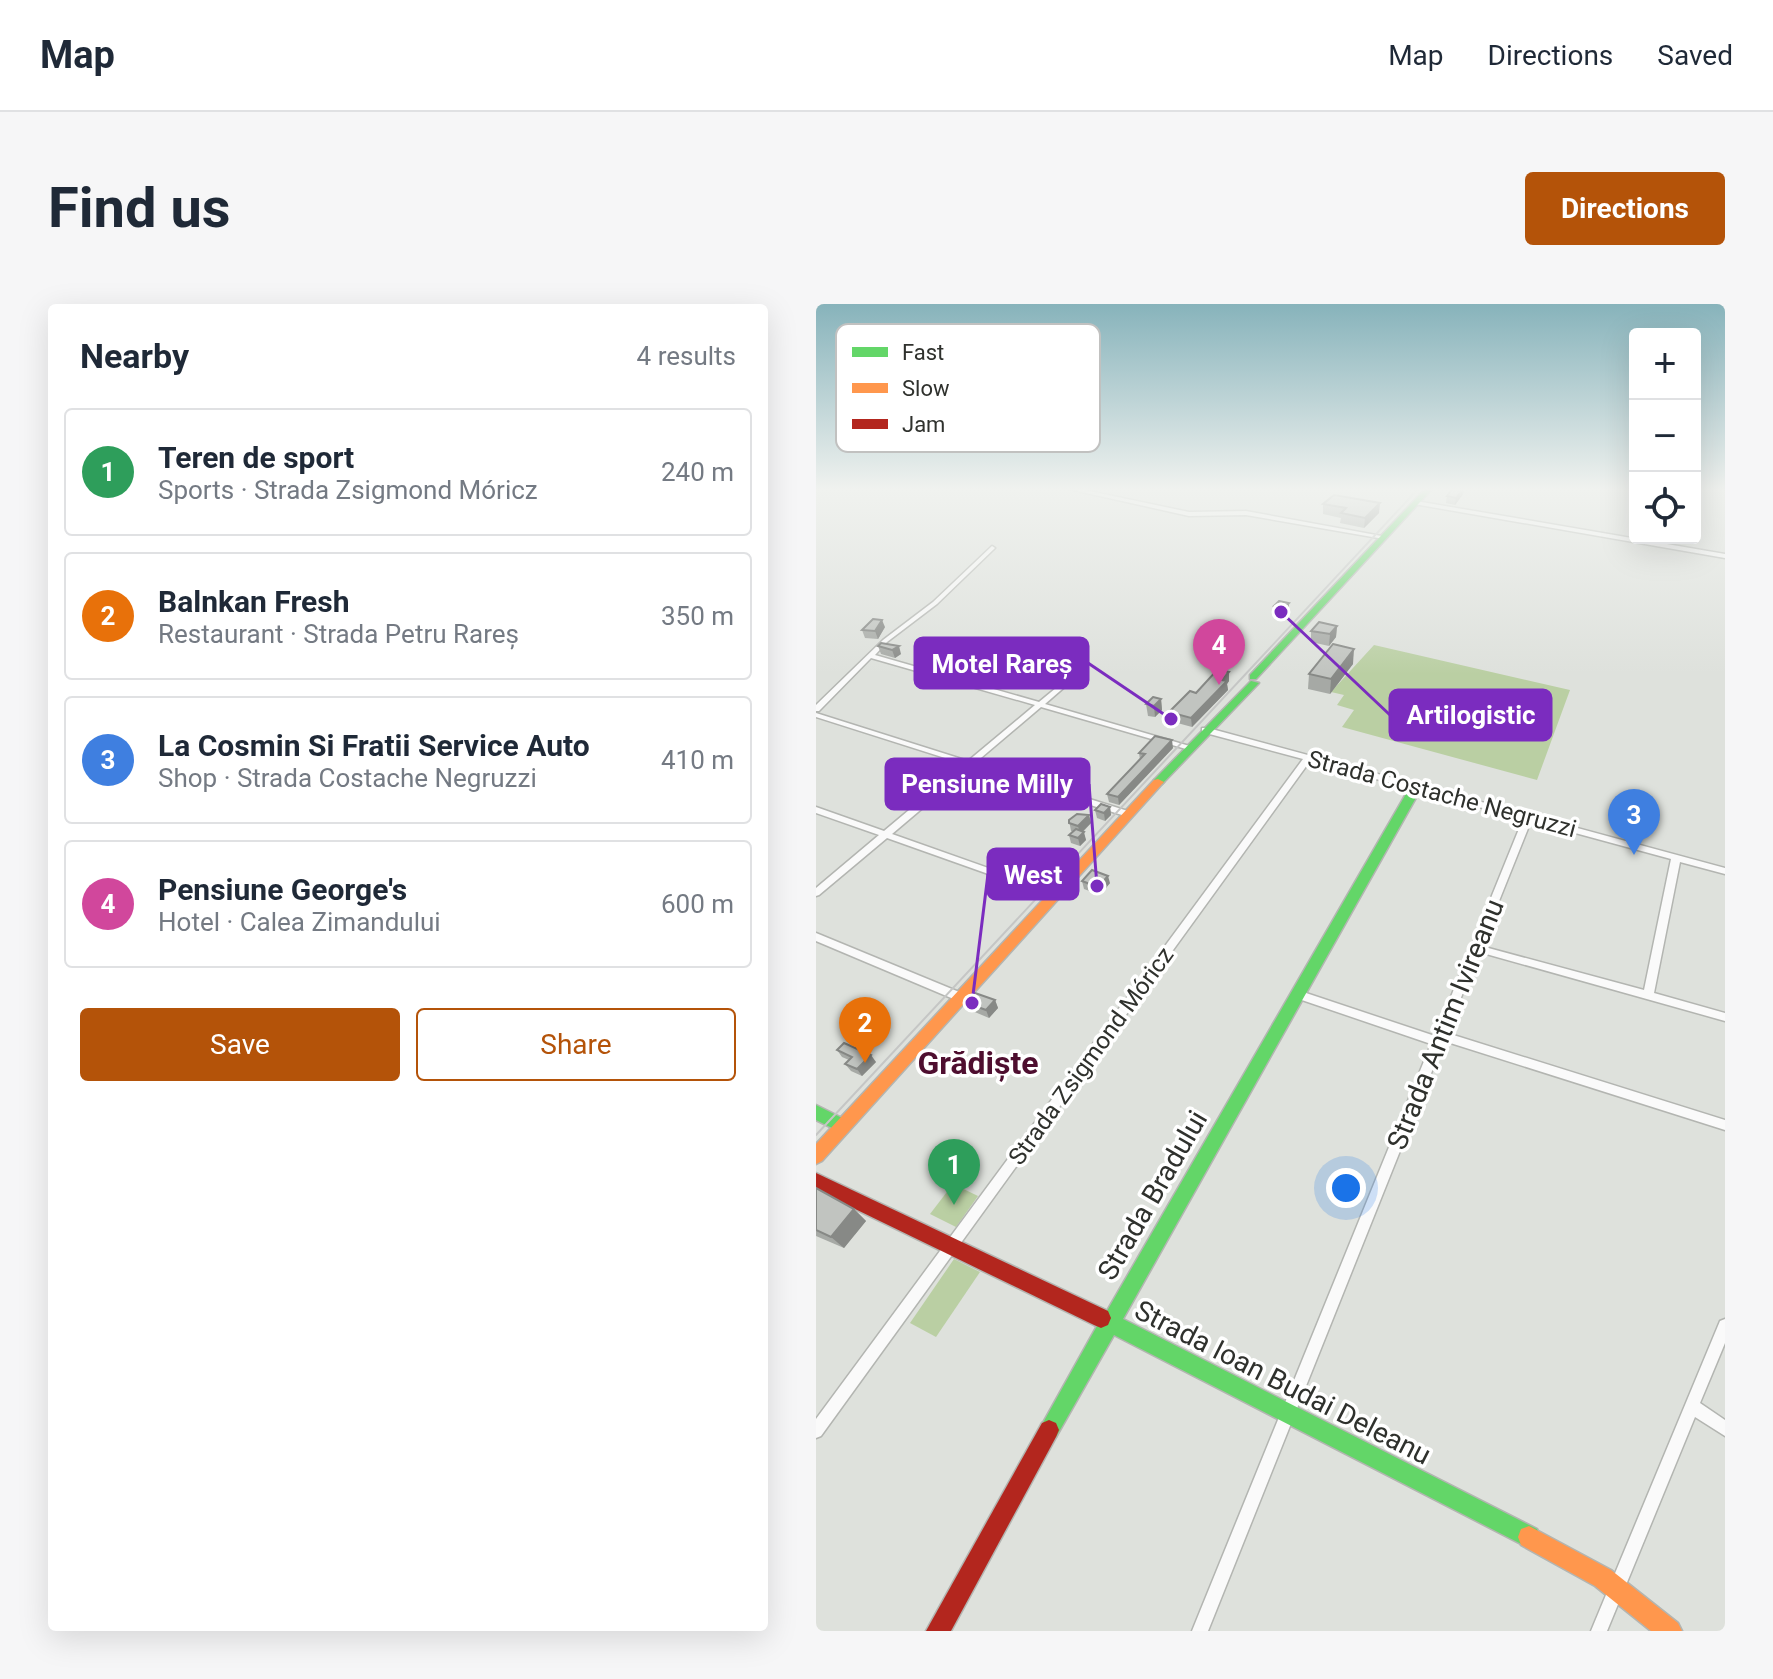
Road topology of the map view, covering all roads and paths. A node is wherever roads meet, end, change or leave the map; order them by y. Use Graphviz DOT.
graph roads {
  1 [pos="990,550"];
  2 [pos="1372,550"];
  3 [pos="1690,550"];
  4 [pos="1725,556"];
  5 [pos="871,656"];
  6 [pos="1081,670"];
  7 [pos="816,698"];
  8 [pos="827,698"];
  9 [pos="1042,704"];
  10 [pos="816,709"];
  11 [pos="816,715"];
  12 [pos="1205,730"];
  13 [pos="1189,747"];
  14 [pos="1308,758"];
  15 [pos="971,764"];
  16 [pos="1416,787"];
  17 [pos="816,810"];
  18 [pos="1128,814"];
  19 [pos="1528,818"];
  20 [pos="886,835"];
  21 [pos="1676,858"];
  22 [pos="1725,871"];
  23 [pos="816,893"];
  24 [pos="1053,894"];
  25 [pos="816,937"];
  26 [pos="1477,948"];
  27 [pos="1297,994"];
  28 [pos="1648,996"];
  29 [pos="960,997"];
  30 [pos="1725,1017"];
  31 [pos="1439,1039"];
  32 [pos="816,1112"];
  33 [pos="1725,1125"];
  34 [pos="842,1126"];
  35 [pos="816,1156"];
  36 [pos="816,1181"];
  37 [pos="952,1245"];
  38 [pos="1109,1322"];
  39 [pos="1725,1326"];
  40 [pos="1692,1406"];
  41 [pos="1288,1414"];
  42 [pos="1725,1429"];
  43 [pos="816,1431"];
  44 [pos="1617,1587"];
  45 [pos="938,1631"];
  46 [pos="1200,1631"];
  47 [pos="1599,1631"];
  48 [pos="1670,1631"];
  1 -- 5 [label="street"];
  2 -- 12 [label="main road"];
  3 -- 4 [label="street"];
  5 -- 8 [label="street"];
  5 -- 9 [label="street"];
  6 -- 9 [label="street"];
  7 -- 8 [label="street"];
  8 -- 10 [label="street"];
  9 -- 13 [label="street"];
  9 -- 15 [label="street"];
  11 -- 15 [label="street"];
  12 -- 13 [label="main road"];
  12 -- 14 [label="street, Strada Costache Negruzzi"];
  13 -- 18 [label="main road"];
  14 -- 16 [label="street, Strada Costache Negruzzi"];
  14 -- 37 [label="street, Strada Zsigmond Móricz"];
  15 -- 18 [label="street"];
  15 -- 20 [label="street"];
  16 -- 19 [label="street, Strada Costache Negruzzi"];
  16 -- 27 [label="main road, Strada Bradului"];
  17 -- 20 [label="street"];
  18 -- 24 [label="main road"];
  19 -- 21 [label="street, Strada Costache Negruzzi"];
  19 -- 26 [label="street, Strada Antim Ivireanu"];
  20 -- 23 [label="street"];
  20 -- 24 [label="street"];
  21 -- 22 [label="street, Strada Costache Negruzzi"];
  21 -- 28 [label="street"];
  24 -- 29 [label="main road"];
  25 -- 29 [label="street"];
  26 -- 28 [label="street"];
  26 -- 31 [label="street, Strada Antim Ivireanu"];
  27 -- 31 [label="street"];
  27 -- 38 [label="main road, Strada Bradului"];
  28 -- 30 [label="street"];
  29 -- 34 [label="main road"];
  31 -- 33 [label="street"];
  31 -- 41 [label="street, Strada Antim Ivireanu"];
  32 -- 34 [label="main road"];
  34 -- 35 [label="main road"];
  36 -- 37 [label="main road, Strada Ioan Budai Deleanu"];
  37 -- 38 [label="main road, Strada Ioan Budai Deleanu"];
  37 -- 43 [label="street, Strada Zsigmond Móricz"];
  38 -- 41 [label="main road, Strada Ioan Budai Deleanu"];
  38 -- 45 [label="main road, Strada Bradului"];
  39 -- 40 [label="street"];
  40 -- 42 [label="street"];
  40 -- 44 [label="street"];
  41 -- 44 [label="main road, Strada Ioan Budai Deleanu"];
  41 -- 46 [label="street, Strada Antim Ivireanu"];
  44 -- 47 [label="street"];
  44 -- 48 [label="main road, Strada Ioan Budai Deleanu"];
}
